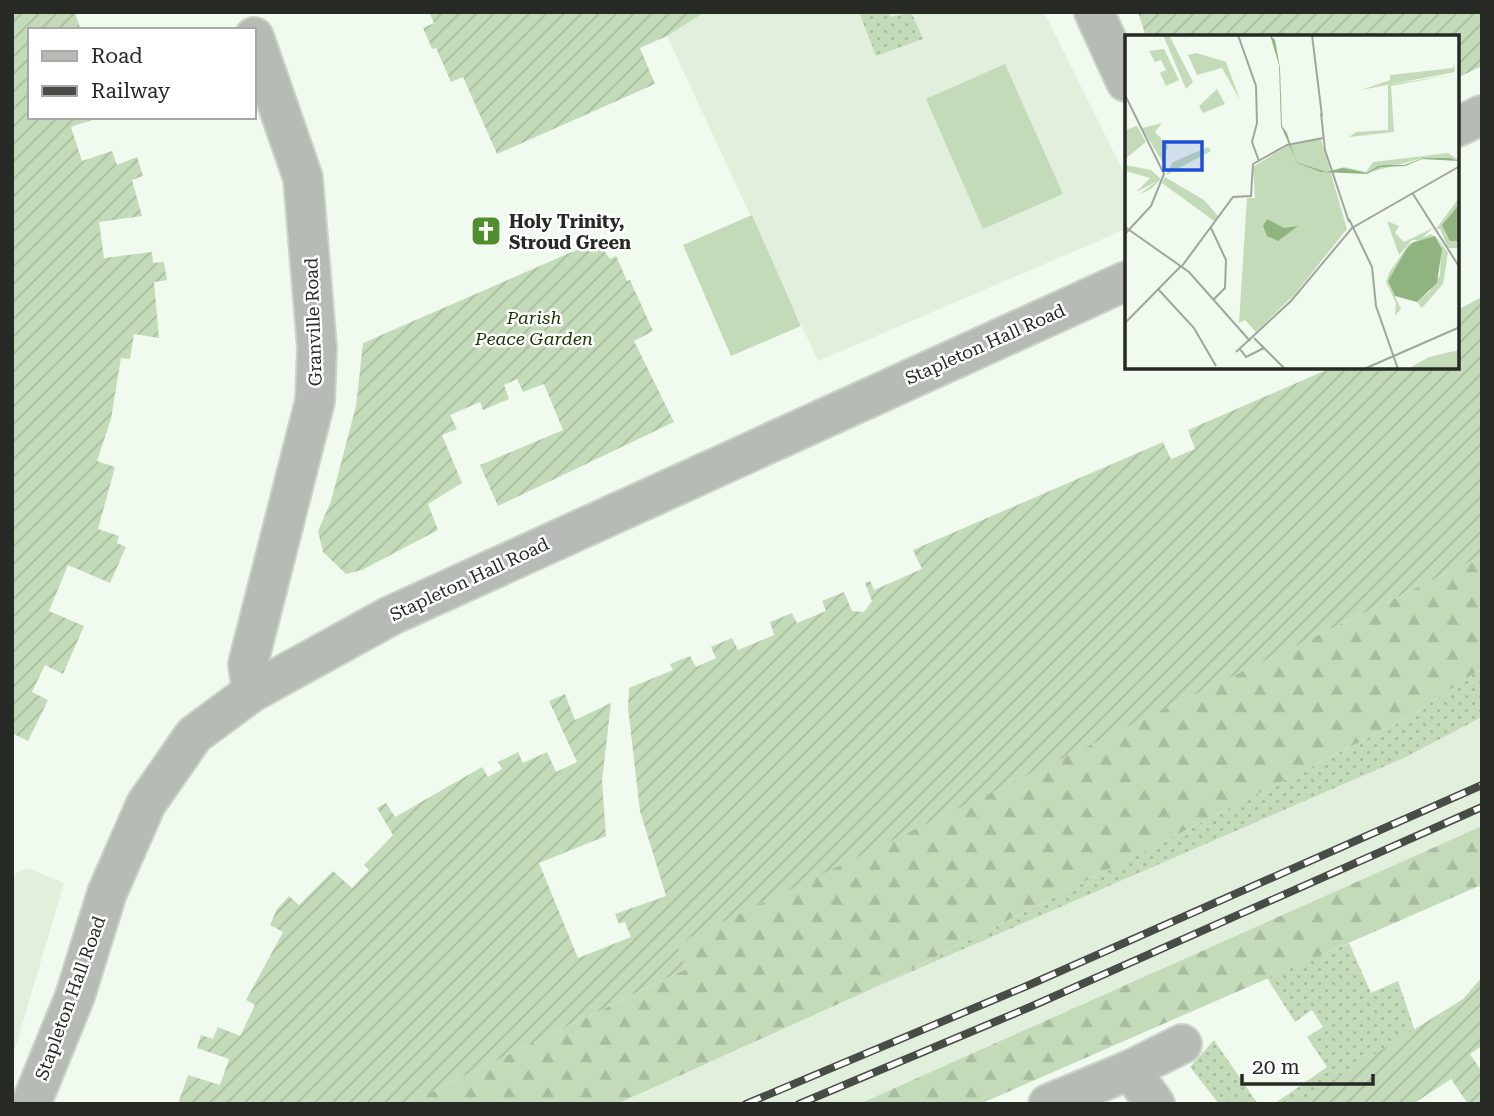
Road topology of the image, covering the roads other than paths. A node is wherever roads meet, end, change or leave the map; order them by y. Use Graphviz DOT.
graph roads {
  1 [pos="1094,12"];
  2 [pos="256,43"];
  3 [pos="1125,80"];
  4 [pos="1482,115"];
  5 [pos="1459,126"];
  6 [pos="1125,281"];
  7 [pos="252,692"];
  8 [pos="1182,1044"];
  9 [pos="1130,1070"];
  10 [pos="31,1104"];
  11 [pos="1048,1104"];
  12 [pos="1155,1104"];
  1 -- 3 [label="street"];
  2 -- 7 [label="street, Granville Road"];
  4 -- 5 [label="street"];
  6 -- 7 [label="street, Stapleton Hall Road"];
  7 -- 10 [label="street, Stapleton Hall Road"];
  8 -- 9 [label="street"];
  9 -- 11 [label="street"];
  9 -- 12 [label="street"];
}
